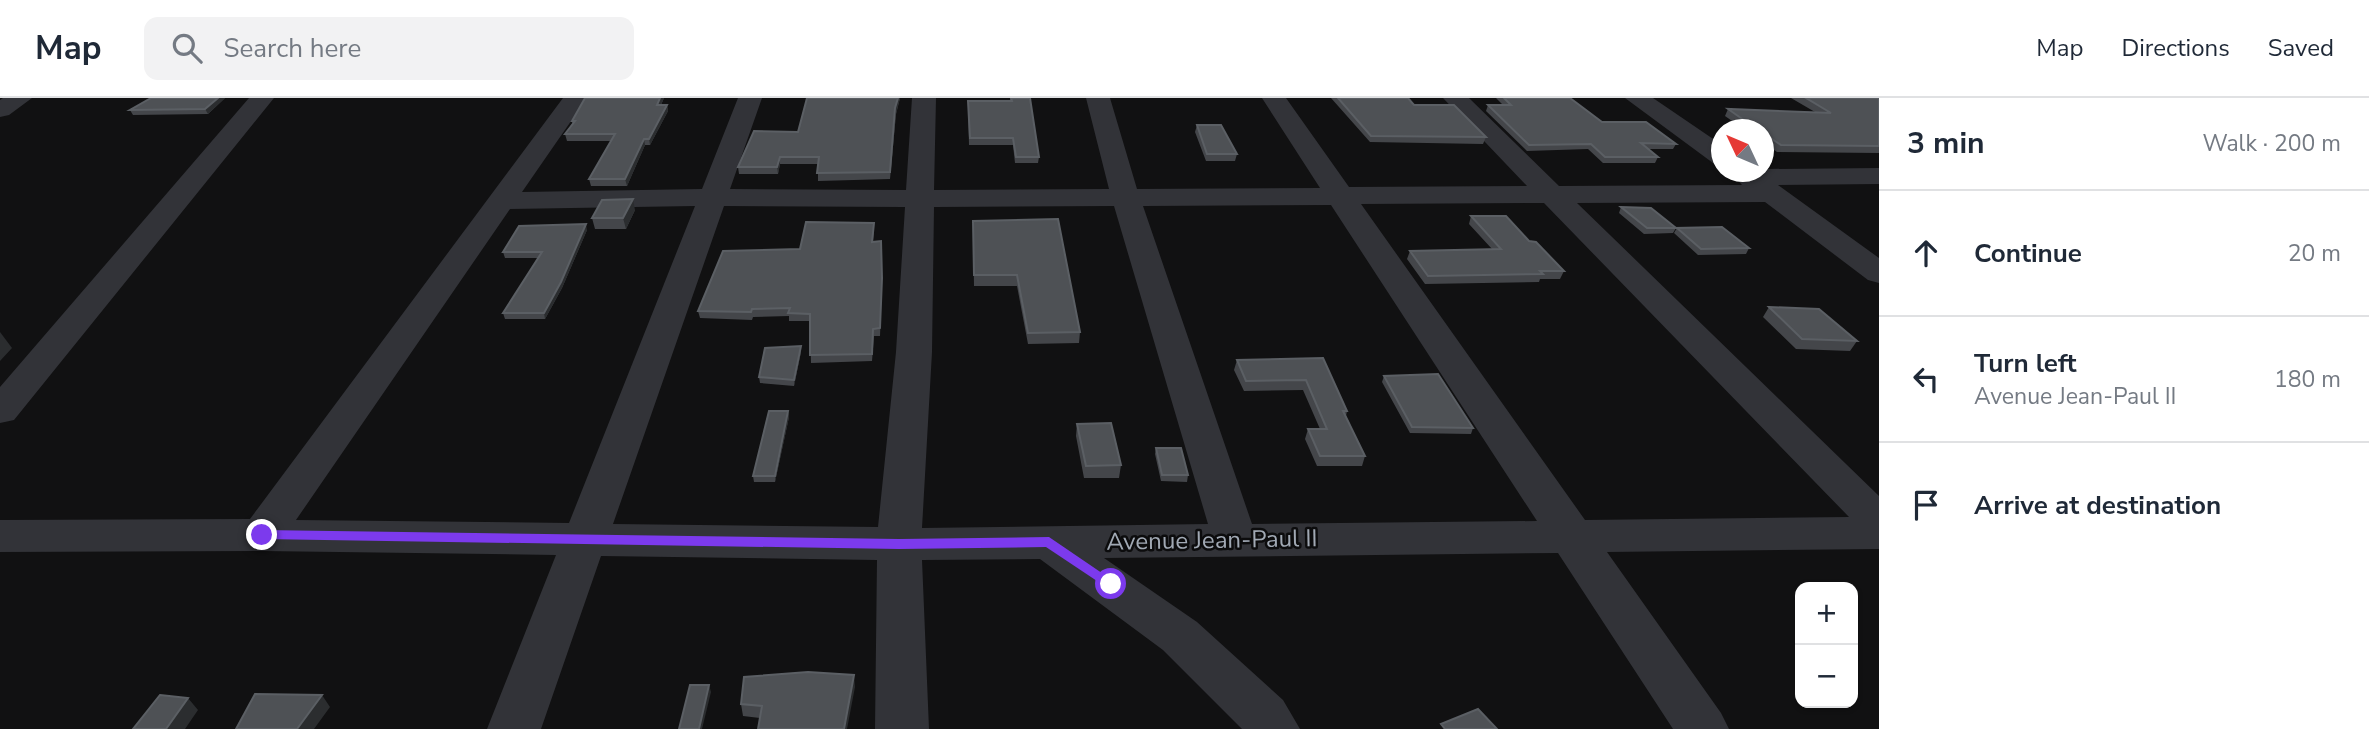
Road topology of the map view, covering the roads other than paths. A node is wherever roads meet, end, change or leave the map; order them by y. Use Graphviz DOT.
graph roads {
  1 [pos="20,98"];
  2 [pos="262,98"];
  3 [pos="575,98"];
  4 [pos="750,98"];
  5 [pos="924,98"];
  6 [pos="1098,98"];
  7 [pos="1274,98"];
  8 [pos="1455,98"];
  9 [pos="1637,98"];
  10 [pos="0,110"];
  11 [pos="1711,150"];
  12 [pos="1879,176"];
  13 [pos="1774,180"];
  14 [pos="1739,182"];
  15 [pos="1755,182"];
  16 [pos="1550,195"];
  17 [pos="1340,196"];
  18 [pos="715,197"];
  19 [pos="1126,198"];
  20 [pos="922,199"];
  21 [pos="501,201"];
  22 [pos="1879,273"];
  23 [pos="0,411"];
  24 [pos="1879,522"];
  25 [pos="1879,533"];
  26 [pos="262,535"];
  27 [pos="0,536"];
  28 [pos="1573,536"];
  29 [pos="584,538"];
  30 [pos="1235,540"];
  31 [pos="1049,542"];
  32 [pos="899,544"];
  33 [pos="514,729"];
  34 [pos="902,729"];
  35 [pos="1273,729"];
  36 [pos="1702,729"];
  1 -- 10 [label="street"];
  2 -- 23 [label="street"];
  3 -- 21 [label="street"];
  4 -- 18 [label="street"];
  5 -- 20 [label="street"];
  6 -- 19 [label="street"];
  7 -- 17 [label="street"];
  8 -- 16 [label="street"];
  9 -- 11 [label="street"];
  12 -- 13 [label="street"];
  14 -- 16 [label="street"];
  15 -- 22 [label="street"];
  16 -- 17 [label="street"];
  16 -- 24 [label="street"];
  17 -- 19 [label="street"];
  17 -- 28 [label="street"];
  18 -- 20 [label="street"];
  18 -- 21 [label="street"];
  18 -- 29 [label="street"];
  19 -- 20 [label="street"];
  19 -- 30 [label="street"];
  20 -- 32 [label="street"];
  21 -- 26 [label="street"];
  25 -- 28 [label="street, Avenue Jean-Paul II"];
  26 -- 27 [label="street, Avenue Jean-Paul II"];
  26 -- 29 [label="street, Avenue Jean-Paul II"];
  28 -- 30 [label="street, Avenue Jean-Paul II"];
  28 -- 36 [label="street"];
  29 -- 32 [label="street, Avenue Jean-Paul II"];
  29 -- 33 [label="street"];
  30 -- 31 [label="street, Avenue Jean-Paul II"];
  31 -- 32 [label="street, Avenue Jean-Paul II"];
  31 -- 35 [label="street"];
  32 -- 34 [label="street"];
}
